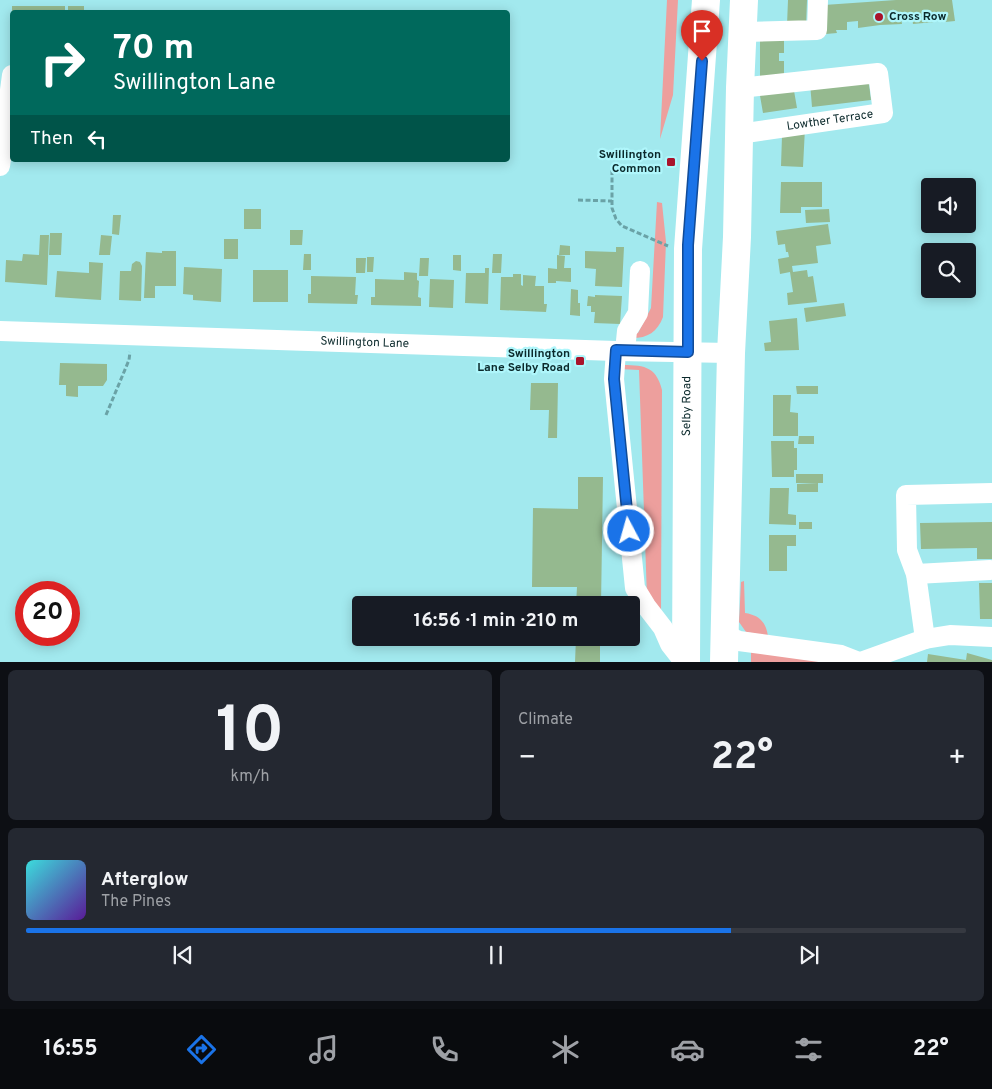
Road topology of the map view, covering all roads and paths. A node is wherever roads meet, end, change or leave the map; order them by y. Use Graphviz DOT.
graph roads {
  1 [pos="706,0"];
  2 [pos="744,0"];
  3 [pos="818,0"];
  4 [pos="743,32"];
  5 [pos="740,88"];
  6 [pos="10,90"];
  7 [pos="739,134"];
  8 [pos="0,166"];
  9 [pos="612,170"];
  10 [pos="578,200"];
  11 [pos="612,201"];
  12 [pos="688,249"];
  13 [pos="640,271"];
  14 [pos="0,331"];
  15 [pos="131,334"];
  16 [pos="620,351"];
  17 [pos="688,352"];
  18 [pos="731,352"];
  19 [pos="106,415"];
  20 [pos="992,493"];
  21 [pos="990,570"];
  22 [pos="916,574"];
  23 [pos="725,627"];
  24 [pos="992,637"];
  25 [pos="925,639"];
  26 [pos="685,662"];
  27 [pos="724,662"];
  28 [pos="860,662"];
  1 -- 12 [label="highway, Selby Road"];
  2 -- 4 [label="highway"];
  3 -- 4 [label="street"];
  4 -- 5 [label="highway"];
  5 -- 7 [label="highway"];
  5 -- 7 [label="street, Lowther Terrace"];
  6 -- 8 [label="street"];
  7 -- 18 [label="highway"];
  9 -- 11 [label="path"];
  10 -- 11 [label="path"];
  11 -- 12 [label="path"];
  12 -- 17 [label="highway, Selby Road"];
  13 -- 16 [label="street"];
  14 -- 15 [label="street, Swillington Lane"];
  15 -- 16 [label="street, Swillington Lane"];
  15 -- 19 [label="path"];
  16 -- 17 [label="street, Swillington Lane"];
  16 -- 26 [label="street"];
  17 -- 18 [label="street, Swillington Lane"];
  17 -- 26 [label="highway, Selby Road"];
  18 -- 23 [label="highway"];
  20 -- 22 [label="street"];
  21 -- 22 [label="street"];
  22 -- 25 [label="street"];
  23 -- 27 [label="highway"];
  23 -- 28 [label="street"];
  24 -- 25 [label="street"];
  25 -- 28 [label="street"];
}
